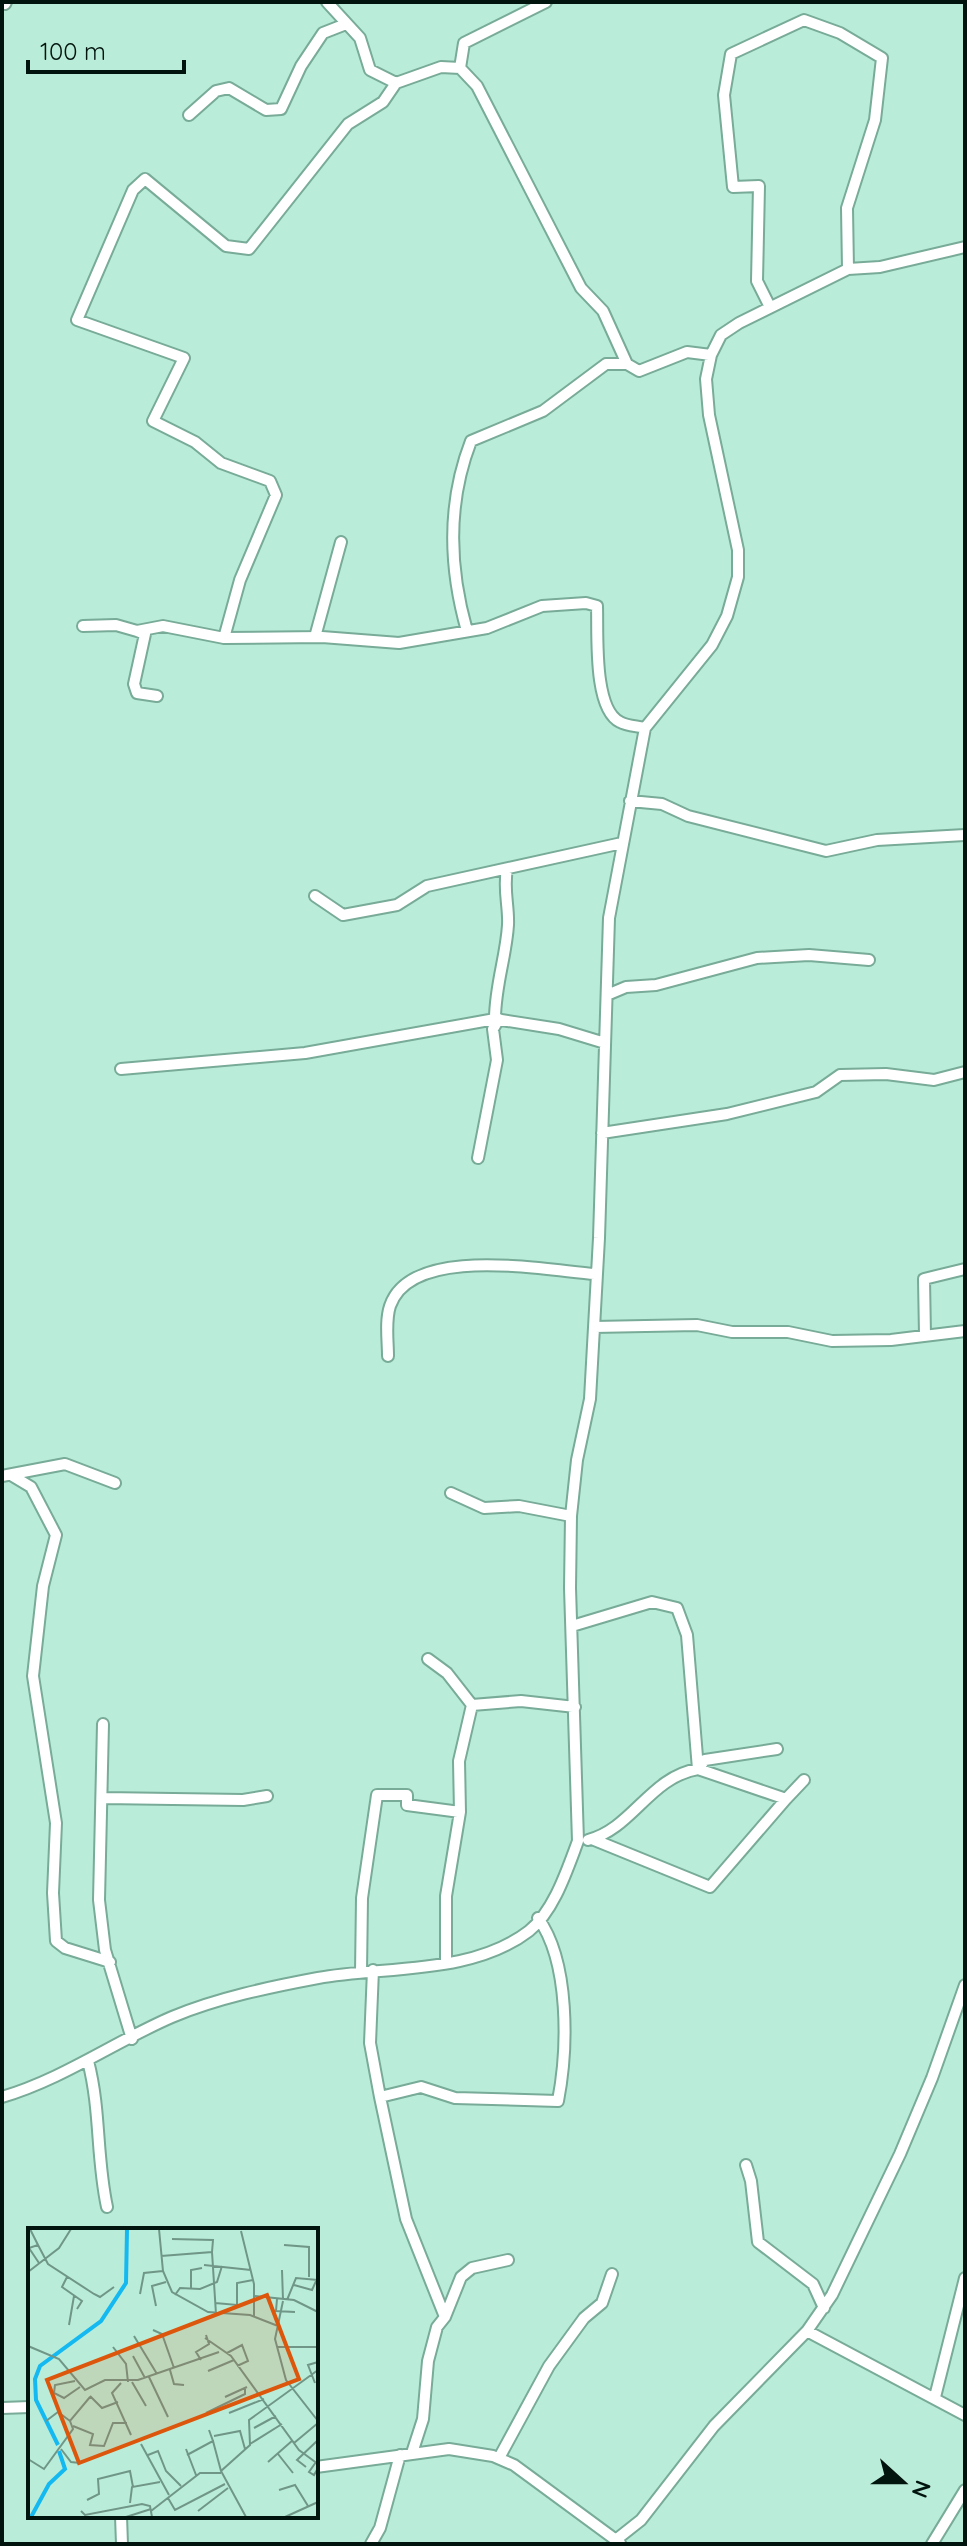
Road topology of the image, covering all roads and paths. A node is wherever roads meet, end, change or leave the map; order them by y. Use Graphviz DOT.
graph roads {
  1 [pos="327,2"];
  2 [pos="546,2"];
  3 [pos="346,24"];
  4 [pos="460,68"];
  5 [pos="396,83"];
  6 [pos="189,115"];
  7 [pos="965,247"];
  8 [pos="848,269"];
  9 [pos="770,307"];
  10 [pos="711,355"];
  11 [pos="627,364"];
  12 [pos="341,542"];
  13 [pos="83,626"];
  14 [pos="137,631"];
  15 [pos="467,631"];
  16 [pos="315,637"];
  17 [pos="224,638"];
  18 [pos="157,696"];
  19 [pos="645,728"];
  20 [pos="630,801"];
  21 [pos="965,835"];
  22 [pos="622,843"];
  23 [pos="507,869"];
  24 [pos="315,896"];
  25 [pos="869,960"];
  26 [pos="607,995"];
  27 [pos="497,1019"];
  28 [pos="605,1043"];
  29 [pos="121,1069"];
  30 [pos="965,1072"];
  31 [pos="602,1133"];
  32 [pos="478,1158"];
  33 [pos="965,1269"];
  34 [pos="595,1274"];
  35 [pos="594,1327"];
  36 [pos="965,1331"];
  37 [pos="925,1335"];
  38 [pos="388,1356"];
  39 [pos="6,1475"];
  40 [pos="115,1483"];
  41 [pos="451,1493"];
  42 [pos="571,1516"];
  43 [pos="572,1626"];
  44 [pos="428,1659"];
  45 [pos="472,1705"];
  46 [pos="575,1707"];
  47 [pos="103,1724"];
  48 [pos="777,1749"];
  49 [pos="698,1769"];
  50 [pos="804,1780"];
  51 [pos="267,1796"];
  52 [pos="103,1798"];
  53 [pos="786,1799"];
  54 [pos="460,1812"];
  55 [pos="592,1839"];
  56 [pos="578,1841"];
  57 [pos="538,1918"];
  58 [pos="110,1962"];
  59 [pos="446,1962"];
  60 [pos="373,1970"];
  61 [pos="361,1972"];
  62 [pos="965,1985"];
  63 [pos="132,2039"];
  64 [pos="88,2061"];
  65 [pos="2,2097"];
  66 [pos="380,2097"];
  67 [pos="746,2165"];
  68 [pos="107,2207"];
  69 [pos="508,2260"];
  70 [pos="612,2274"];
  71 [pos="965,2278"];
  72 [pos="824,2308"];
  73 [pos="445,2317"];
  74 [pos="807,2331"];
  75 [pos="935,2397"];
  76 [pos="28,2407"];
  77 [pos="2,2408"];
  78 [pos="965,2415"];
  79 [pos="412,2453"];
  80 [pos="400,2455"];
  81 [pos="499,2458"];
  82 [pos="318,2467"];
  83 [pos="965,2490"];
  84 [pos="121,2518"];
  85 [pos="619,2542"];
  86 [pos="122,2544"];
  87 [pos="371,2544"];
  88 [pos="932,2544"];
  1 -- 3 [label="street"];
  2 -- 4 [label="street"];
  3 -- 5 [label="street"];
  3 -- 6 [label="street"];
  4 -- 5 [label="street"];
  4 -- 11 [label="street"];
  5 -- 17 [label="street"];
  7 -- 8 [label="street"];
  8 -- 9 [label="street"];
  8 -- 9 [label="street"];
  9 -- 10 [label="street"];
  10 -- 11 [label="street"];
  10 -- 19 [label="street"];
  11 -- 15 [label="street"];
  12 -- 16 [label="street"];
  13 -- 14 [label="street"];
  14 -- 17 [label="street"];
  14 -- 18 [label="street"];
  15 -- 16 [label="street"];
  15 -- 19 [label="street"];
  16 -- 17 [label="street"];
  19 -- 20 [label="street"];
  20 -- 21 [label="street"];
  20 -- 22 [label="street"];
  22 -- 23 [label="street"];
  22 -- 26 [label="street"];
  23 -- 24 [label="street"];
  23 -- 27 [label="street"];
  25 -- 26 [label="street"];
  26 -- 28 [label="street"];
  27 -- 28 [label="street"];
  27 -- 29 [label="street"];
  27 -- 32 [label="street"];
  28 -- 31 [label="street"];
  30 -- 31 [label="street"];
  31 -- 34 [label="street"];
  33 -- 37 [label="street"];
  34 -- 35 [label="street"];
  34 -- 38 [label="street"];
  35 -- 37 [label="street"];
  35 -- 42 [label="street"];
  36 -- 37 [label="street"];
  39 -- 40 [label="street"];
  39 -- 58 [label="street"];
  41 -- 42 [label="street"];
  42 -- 43 [label="street"];
  43 -- 46 [label="street"];
  43 -- 49 [label="street"];
  44 -- 45 [label="street"];
  45 -- 46 [label="street"];
  45 -- 54 [label="street"];
  46 -- 56 [label="street"];
  47 -- 52 [label="street"];
  48 -- 49 [label="street"];
  49 -- 53 [label="street"];
  49 -- 55 [label="street"];
  50 -- 53 [label="street"];
  51 -- 52 [label="street"];
  52 -- 58 [label="street"];
  53 -- 55 [label="street"];
  54 -- 59 [label="street"];
  54 -- 61 [label="street"];
  55 -- 56 [label="street"];
  56 -- 57 [label="street"];
  57 -- 59 [label="street"];
  57 -- 66 [label="street"];
  58 -- 63 [label="street"];
  59 -- 60 [label="street"];
  60 -- 61 [label="street"];
  60 -- 66 [label="street"];
  61 -- 63 [label="street"];
  62 -- 72 [label="street"];
  63 -- 64 [label="street"];
  64 -- 65 [label="street"];
  64 -- 68 [label="street"];
  66 -- 73 [label="street"];
  67 -- 72 [label="street"];
  69 -- 73 [label="street"];
  70 -- 81 [label="street"];
  71 -- 75 [label="street"];
  72 -- 74 [label="street"];
  73 -- 79 [label="street"];
  74 -- 75 [label="street"];
  74 -- 85 [label="street"];
  75 -- 78 [label="street"];
  76 -- 77 [label="street"];
  79 -- 80 [label="street"];
  79 -- 81 [label="street"];
  80 -- 82 [label="street"];
  80 -- 87 [label="street"];
  81 -- 85 [label="street"];
  83 -- 88 [label="street"];
  84 -- 86 [label="street"];
}
